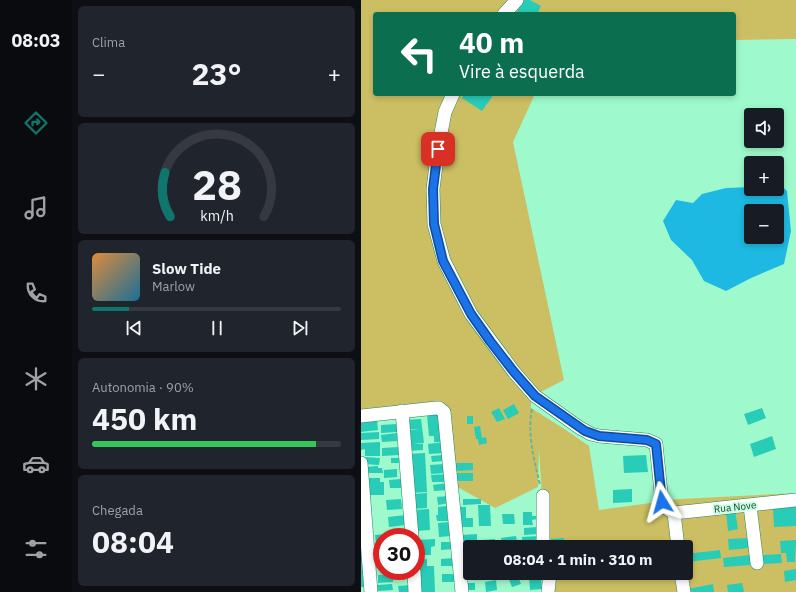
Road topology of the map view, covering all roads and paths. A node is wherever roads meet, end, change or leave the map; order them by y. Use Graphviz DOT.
graph roads {
  1 [pos="517,0"];
  2 [pos="506,12"];
  3 [pos="452,96"];
  4 [pos="535,396"];
  5 [pos="402,412"];
  6 [pos="361,416"];
  7 [pos="361,463"];
  8 [pos="543,496"];
  9 [pos="796,500"];
  10 [pos="750,506"];
  11 [pos="674,513"];
  12 [pos="411,528"];
  13 [pos="543,540"];
  14 [pos="677,540"];
  15 [pos="757,563"];
  16 [pos="414,580"];
  17 [pos="549,580"];
  18 [pos="682,580"];
  19 [pos="371,592"];
  20 [pos="415,592"];
  21 [pos="462,592"];
  22 [pos="548,592"];
  23 [pos="684,592"];
  1 -- 2 [label="street"];
  3 -- 4 [label="street"];
  4 -- 8 [label="path"];
  4 -- 11 [label="street"];
  5 -- 6 [label="street"];
  5 -- 12 [label="street"];
  5 -- 21 [label="street"];
  7 -- 19 [label="street"];
  8 -- 13 [label="street"];
  9 -- 10 [label="street, Rua Nove"];
  10 -- 11 [label="street, Rua Nove"];
  10 -- 15 [label="street"];
  11 -- 14 [label="street"];
  16 -- 20 [label="street"];
  17 -- 22 [label="street"];
  18 -- 23 [label="street"];
}
